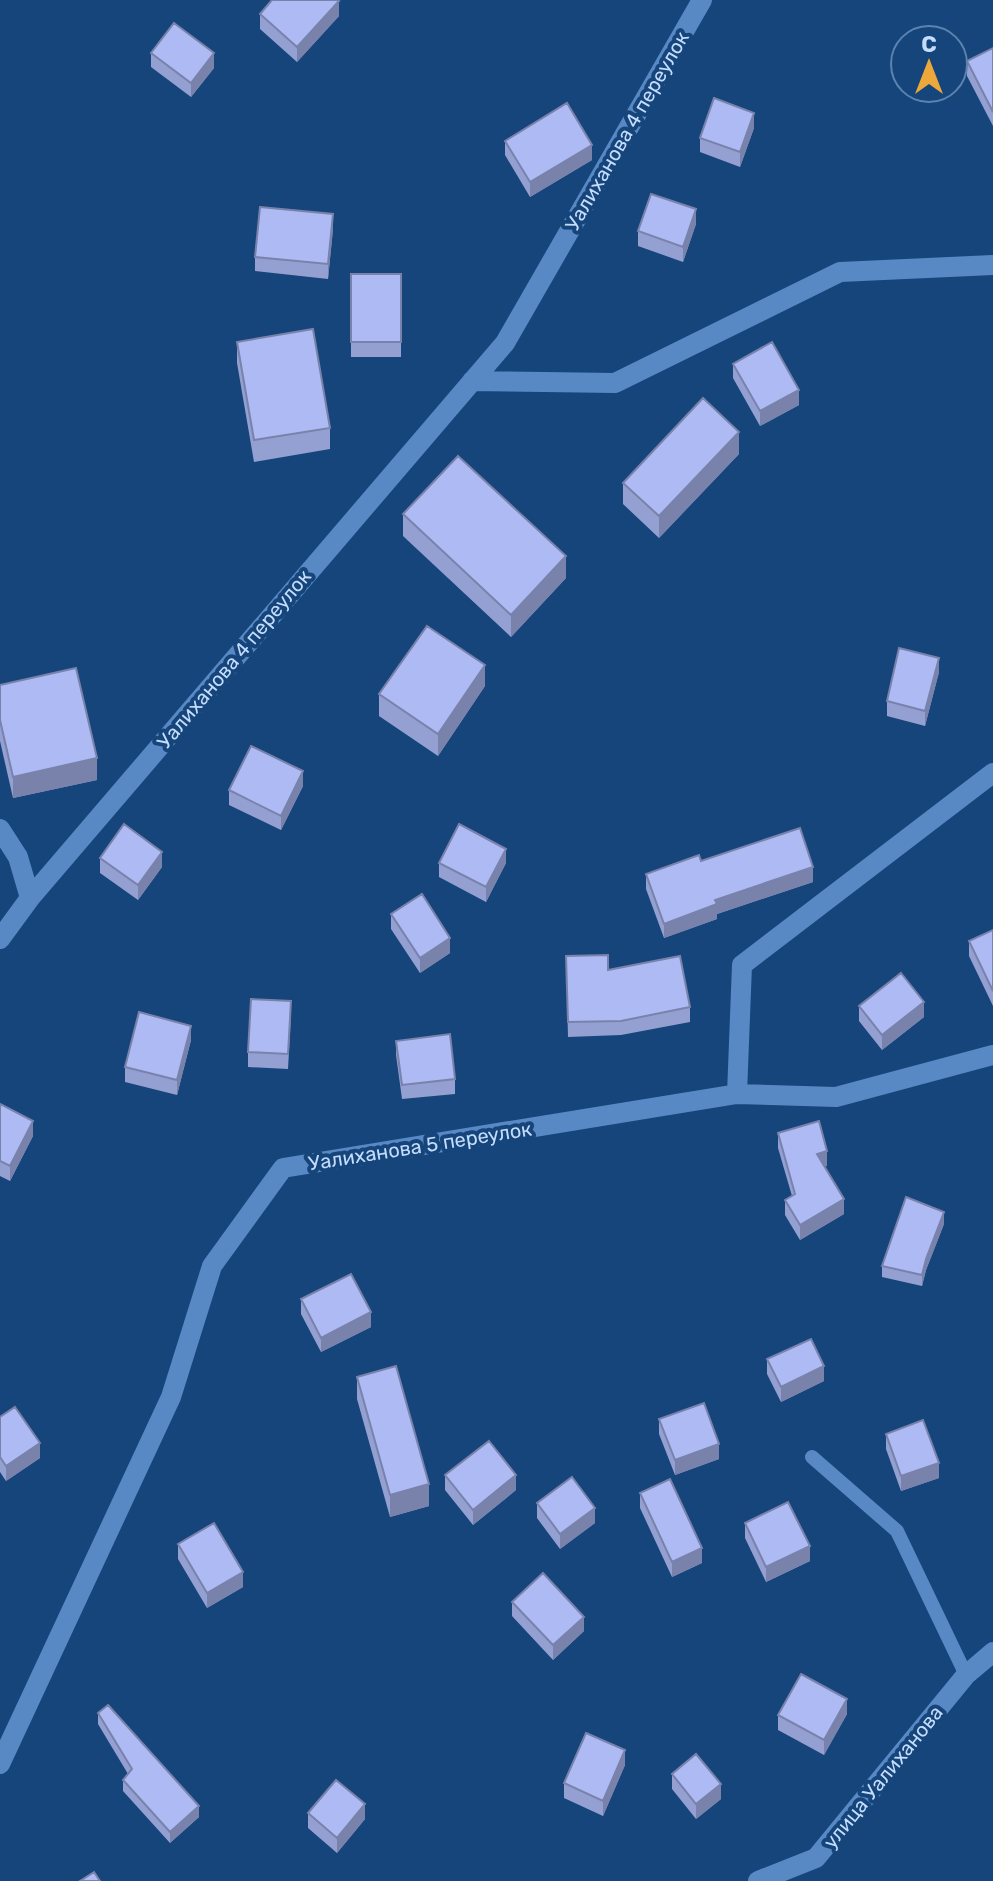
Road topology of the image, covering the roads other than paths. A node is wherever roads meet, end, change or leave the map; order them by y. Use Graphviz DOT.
graph roads {
  1 [pos="702,0"];
  2 [pos="993,265"];
  3 [pos="472,381"];
  4 [pos="993,773"];
  5 [pos="0,829"];
  6 [pos="30,898"];
  7 [pos="0,939"];
  8 [pos="993,1055"];
  9 [pos="737,1094"];
  10 [pos="812,1457"];
  11 [pos="993,1652"];
  12 [pos="966,1675"];
  13 [pos="0,1764"];
  14 [pos="758,1881"];
  1 -- 3 [label="street, Уалиханова 4 переулок"];
  2 -- 3 [label="street"];
  3 -- 6 [label="street, Уалиханова 4 переулок"];
  4 -- 9 [label="street"];
  5 -- 6 [label="street"];
  6 -- 7 [label="street, Уалиханова 4 переулок"];
  8 -- 9 [label="street, Уалиханова 5 переулок"];
  9 -- 13 [label="street, Уалиханова 5 переулок"];
  10 -- 12 [label="lane"];
  11 -- 12 [label="street, улица Уалиханова"];
  12 -- 14 [label="street, улица Уалиханова"];
}
